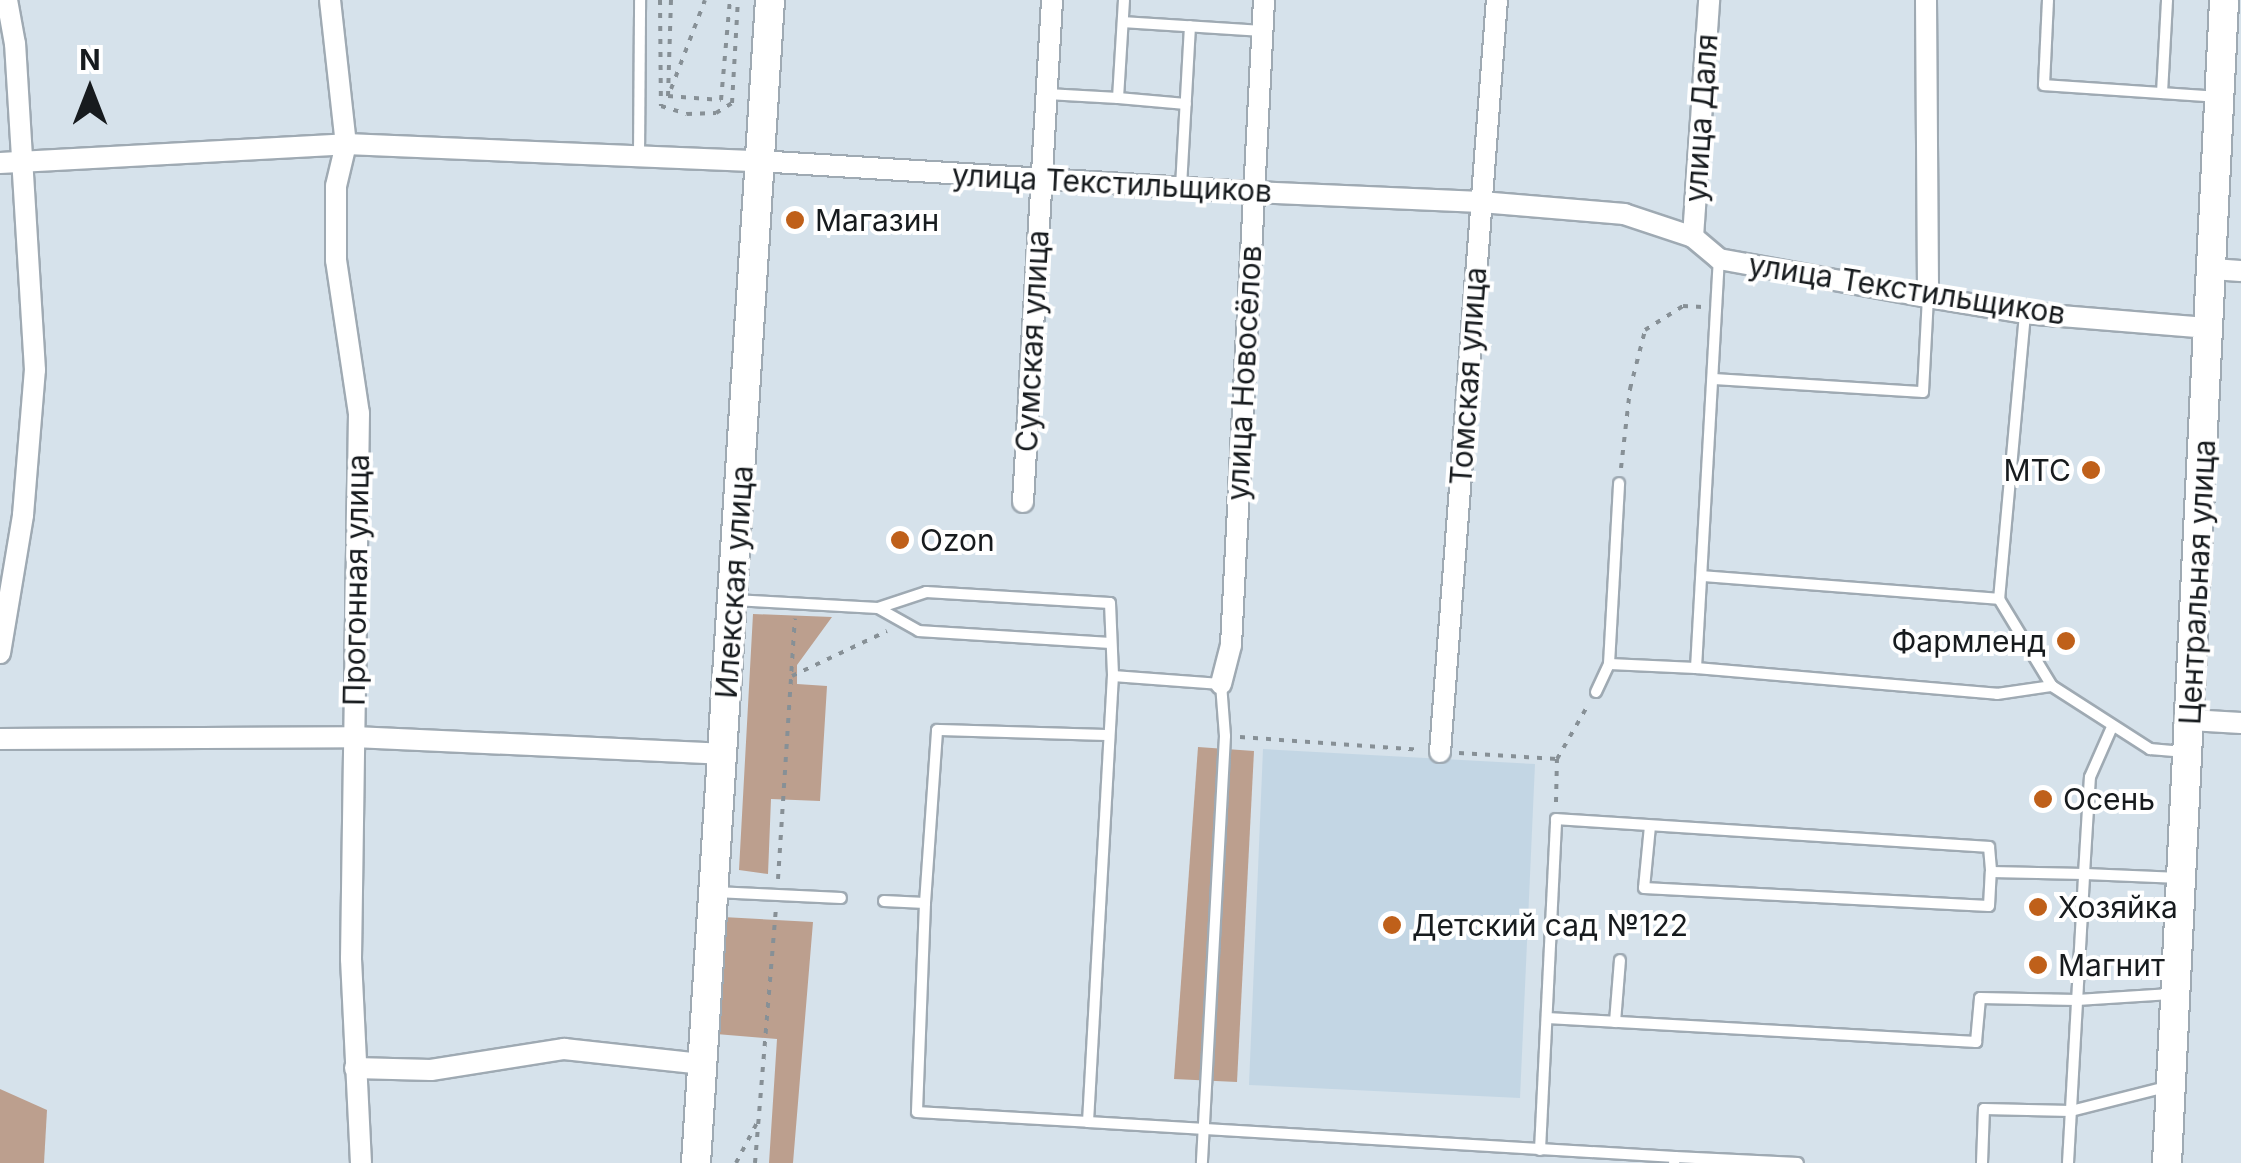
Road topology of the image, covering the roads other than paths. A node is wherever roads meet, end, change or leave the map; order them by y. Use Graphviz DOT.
graph roads {
  1 [pos="8,0"];
  2 [pos="330,0"];
  3 [pos="640,0"];
  4 [pos="770,0"];
  5 [pos="1052,0"];
  6 [pos="1124,0"];
  7 [pos="1264,0"];
  8 [pos="1497,0"];
  9 [pos="1709,0"];
  10 [pos="1926,0"];
  11 [pos="2048,0"];
  12 [pos="2167,0"];
  13 [pos="2224,0"];
  14 [pos="1122,22"];
  15 [pos="1190,26"];
  16 [pos="1262,31"];
  17 [pos="1046,94"];
  18 [pos="2162,94"];
  19 [pos="2220,97"];
  20 [pos="1118,98"];
  21 [pos="1186,104"];
  22 [pos="346,144"];
  23 [pos="639,158"];
  24 [pos="22,160"];
  25 [pos="758,161"];
  26 [pos="0,163"];
  27 [pos="1040,180"];
  28 [pos="1181,187"];
  29 [pos="1253,192"];
  30 [pos="1481,202"];
  31 [pos="1693,236"];
  32 [pos="1719,259"];
  33 [pos="2212,269"];
  34 [pos="2241,271"];
  35 [pos="1928,297"];
  36 [pos="2025,313"];
  37 [pos="2208,328"];
  38 [pos="1715,379"];
  39 [pos="1619,483"];
  40 [pos="1023,502"];
  41 [pos="1702,576"];
  42 [pos="1999,599"];
  43 [pos="733,600"];
  44 [pos="878,608"];
  45 [pos="1110,643"];
  46 [pos="0,652"];
  47 [pos="1609,664"];
  48 [pos="1696,668"];
  49 [pos="1113,676"];
  50 [pos="1221,684"];
  51 [pos="2052,686"];
  52 [pos="1596,692"];
  53 [pos="2190,720"];
  54 [pos="2241,723"];
  55 [pos="2112,727"];
  56 [pos="1108,734"];
  57 [pos="354,737"];
  58 [pos="0,739"];
  59 [pos="1440,752"];
  60 [pos="2189,752"];
  61 [pos="722,754"];
  62 [pos="1650,826"];
  63 [pos="1991,872"];
  64 [pos="2084,874"];
  65 [pos="2182,878"];
  66 [pos="714,892"];
  67 [pos="841,898"];
  68 [pos="884,901"];
  69 [pos="925,903"];
  70 [pos="1620,960"];
  71 [pos="2175,994"];
  72 [pos="2077,1000"];
  73 [pos="1547,1018"];
  74 [pos="1616,1022"];
  75 [pos="704,1064"];
  76 [pos="355,1068"];
  77 [pos="2170,1086"];
  78 [pos="2071,1111"];
  79 [pos="1088,1122"];
  80 [pos="1204,1132"];
  81 [pos="1540,1150"];
  82 [pos="1674,1160"];
  83 [pos="1202,1162"];
  84 [pos="362,1163"];
  85 [pos="696,1163"];
  86 [pos="1798,1163"];
  87 [pos="1982,1163"];
  88 [pos="2068,1163"];
  89 [pos="2167,1163"];
  1 -- 24 [label="street"];
  2 -- 22 [label="street, Прогонная улица"];
  3 -- 23 [label="lane"];
  4 -- 25 [label="street, Илекская улица"];
  5 -- 17 [label="street, Сумская улица"];
  6 -- 14 [label="lane"];
  7 -- 16 [label="street, улица Новосёлов"];
  8 -- 30 [label="street, Томская улица"];
  9 -- 31 [label="street, улица Даля"];
  10 -- 35 [label="street"];
  11 -- 18 [label="lane"];
  12 -- 18 [label="lane"];
  13 -- 19 [label="street, Центральная улица"];
  14 -- 15 [label="lane"];
  14 -- 20 [label="lane"];
  15 -- 16 [label="lane"];
  15 -- 21 [label="lane"];
  16 -- 29 [label="street, улица Новосёлов"];
  17 -- 20 [label="lane"];
  17 -- 27 [label="street, Сумская улица"];
  18 -- 19 [label="lane"];
  19 -- 33 [label="street, Центральная улица"];
  20 -- 21 [label="lane"];
  21 -- 28 [label="lane"];
  22 -- 23 [label="street, улица Текстильщиков"];
  22 -- 24 [label="street, улица Текстильщиков"];
  22 -- 57 [label="street, Прогонная улица"];
  23 -- 25 [label="street, улица Текстильщиков"];
  24 -- 26 [label="street, улица Текстильщиков"];
  24 -- 46 [label="street"];
  25 -- 27 [label="street, улица Текстильщиков"];
  25 -- 43 [label="street, Илекская улица"];
  27 -- 28 [label="street, улица Текстильщиков"];
  27 -- 40 [label="street, Сумская улица"];
  28 -- 29 [label="street, улица Текстильщиков"];
  29 -- 30 [label="street, улица Текстильщиков"];
  29 -- 50 [label="street, улица Новосёлов"];
  30 -- 31 [label="street, улица Текстильщиков"];
  30 -- 59 [label="street, Томская улица"];
  31 -- 32 [label="street, улица Текстильщиков"];
  32 -- 35 [label="street, улица Текстильщиков"];
  32 -- 38 [label="lane"];
  33 -- 34 [label="street"];
  33 -- 37 [label="street, Центральная улица"];
  35 -- 36 [label="street, улица Текстильщиков"];
  35 -- 38 [label="lane"];
  36 -- 37 [label="street, улица Текстильщиков"];
  36 -- 42 [label="lane"];
  37 -- 53 [label="street, Центральная улица"];
  38 -- 41 [label="lane"];
  39 -- 47 [label="lane"];
  41 -- 42 [label="lane"];
  41 -- 48 [label="lane"];
  42 -- 51 [label="lane"];
  43 -- 44 [label="lane"];
  43 -- 61 [label="street, Илекская улица"];
  44 -- 45 [label="lane"];
  44 -- 45 [label="lane"];
  45 -- 49 [label="lane"];
  47 -- 48 [label="lane"];
  47 -- 52 [label="lane"];
  48 -- 51 [label="lane"];
  49 -- 50 [label="lane"];
  49 -- 56 [label="lane"];
  50 -- 80 [label="lane"];
  51 -- 55 [label="lane"];
  53 -- 54 [label="street"];
  53 -- 60 [label="street, Центральная улица"];
  55 -- 60 [label="lane"];
  55 -- 64 [label="lane"];
  56 -- 69 [label="lane"];
  56 -- 79 [label="lane"];
  57 -- 58 [label="street"];
  57 -- 61 [label="street"];
  57 -- 76 [label="street, Прогонная улица"];
  60 -- 65 [label="street, Центральная улица"];
  61 -- 66 [label="street, Илекская улица"];
  62 -- 63 [label="lane"];
  62 -- 63 [label="lane"];
  62 -- 73 [label="lane"];
  63 -- 64 [label="lane"];
  64 -- 65 [label="lane"];
  64 -- 72 [label="lane"];
  65 -- 71 [label="street, Центральная улица"];
  66 -- 67 [label="lane"];
  66 -- 75 [label="street, Илекская улица"];
  68 -- 69 [label="lane"];
  69 -- 79 [label="lane"];
  70 -- 74 [label="lane"];
  71 -- 72 [label="lane"];
  71 -- 77 [label="street, Центральная улица"];
  72 -- 74 [label="lane"];
  72 -- 78 [label="lane"];
  73 -- 74 [label="lane"];
  73 -- 81 [label="lane"];
  75 -- 76 [label="street"];
  75 -- 85 [label="street, Илекская улица"];
  76 -- 84 [label="street, Прогонная улица"];
  77 -- 78 [label="lane"];
  77 -- 89 [label="street, Центральная улица"];
  78 -- 87 [label="lane"];
  78 -- 88 [label="lane"];
  79 -- 80 [label="lane"];
  80 -- 81 [label="lane"];
  80 -- 83 [label="lane"];
  81 -- 82 [label="lane"];
  82 -- 86 [label="lane"];
}
